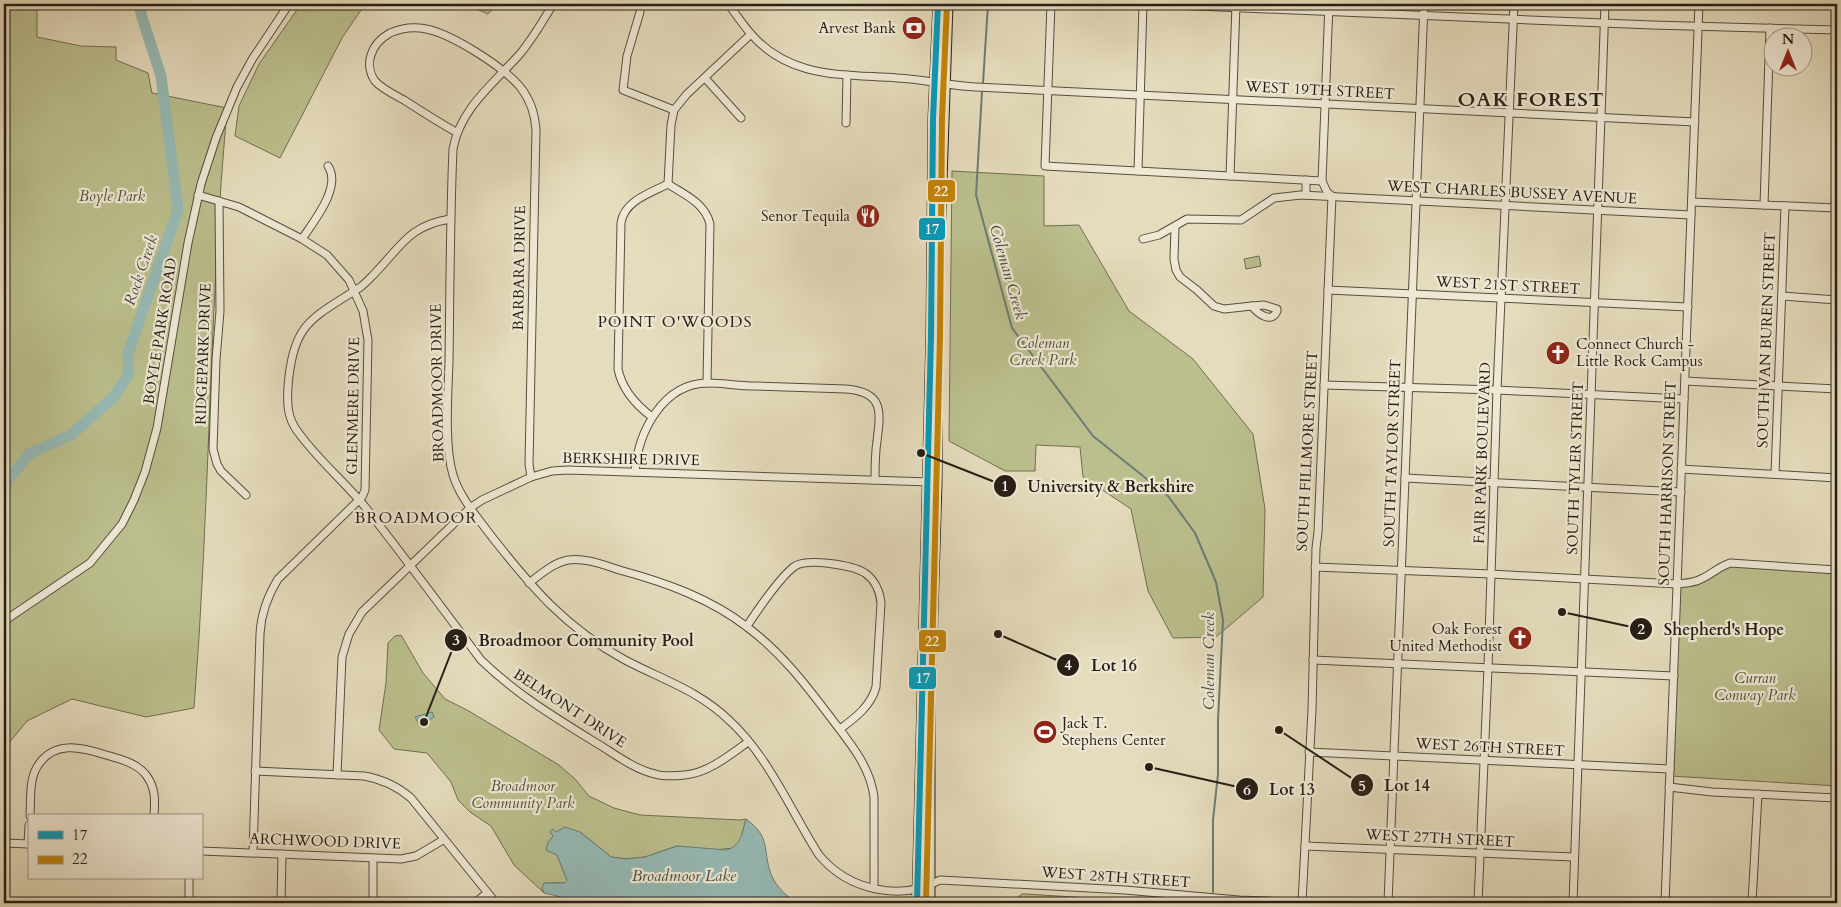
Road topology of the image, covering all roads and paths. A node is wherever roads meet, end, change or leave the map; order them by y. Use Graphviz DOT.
graph roads {
  1 [pos="290,4"];
  2 [pos="553,4"];
  3 [pos="728,4"];
  4 [pos="938,4"];
  5 [pos="948,4"];
  6 [pos="1051,4"];
  7 [pos="1143,4"];
  8 [pos="1149,4"];
  9 [pos="1424,4"];
  10 [pos="1514,4"];
  11 [pos="1605,4"];
  12 [pos="1699,4"];
  13 [pos="1236,6"];
  14 [pos="1329,8"];
  15 [pos="640,12"];
  16 [pos="1423,15"];
  17 [pos="1514,19"];
  18 [pos="1604,23"];
  19 [pos="1698,26"];
  20 [pos="1770,28"];
  21 [pos="1814,29"];
  22 [pos="1837,30"];
  23 [pos="751,34"];
  24 [pos="503,71"];
  25 [pos="846,75"];
  26 [pos="705,78"];
  27 [pos="1768,78"];
  28 [pos="935,83"];
  29 [pos="944,85"];
  30 [pos="1047,90"];
  31 [pos="1141,95"];
  32 [pos="1233,100"];
  33 [pos="1326,104"];
  34 [pos="1420,109"];
  35 [pos="674,110"];
  36 [pos="1510,113"];
  37 [pos="742,118"];
  38 [pos="1601,118"];
  39 [pos="846,122"];
  40 [pos="1695,122"];
  41 [pos="456,132"];
  42 [pos="1837,148"];
  43 [pos="328,166"];
  44 [pos="1138,171"];
  45 [pos="1230,176"];
  46 [pos="1306,180"];
  47 [pos="1322,181"];
  48 [pos="668,184"];
  49 [pos="198,194"];
  50 [pos="1306,195"];
  51 [pos="1332,196"];
  52 [pos="1416,200"];
  53 [pos="219,202"];
  54 [pos="1692,202"];
  55 [pos="1764,205"];
  56 [pos="1505,206"];
  57 [pos="1785,206"];
  58 [pos="1836,208"];
  59 [pos="1598,210"];
  60 [pos="1691,215"];
  61 [pos="450,219"];
  62 [pos="1174,227"];
  63 [pos="302,239"];
  64 [pos="1143,239"];
  65 [pos="355,290"];
  66 [pos="1328,290"];
  67 [pos="1412,294"];
  68 [pos="1782,296"];
  69 [pos="1502,298"];
  70 [pos="1837,300"];
  71 [pos="1594,303"];
  72 [pos="1252,306"];
  73 [pos="1688,307"];
  74 [pos="1685,381"];
  75 [pos="707,383"];
  76 [pos="1324,385"];
  77 [pos="1778,386"];
  78 [pos="1408,388"];
  79 [pos="1497,390"];
  80 [pos="1837,390"];
  81 [pos="1591,394"];
  82 [pos="1684,399"];
  83 [pos="652,416"];
  84 [pos="1682,469"];
  85 [pos="636,472"];
  86 [pos="1775,474"];
  87 [pos="531,477"];
  88 [pos="1405,478"];
  89 [pos="1837,478"];
  90 [pos="875,480"];
  91 [pos="927,482"];
  92 [pos="937,482"];
  93 [pos="1495,483"];
  94 [pos="1588,487"];
  95 [pos="1681,492"];
  96 [pos="246,495"];
  97 [pos="359,500"];
  98 [pos="470,508"];
  99 [pos="410,565"];
  100 [pos="1315,567"];
  101 [pos="1837,570"];
  102 [pos="1401,571"];
  103 [pos="1491,574"];
  104 [pos="1584,579"];
  105 [pos="529,583"];
  106 [pos="1677,584"];
  107 [pos="4,621"];
  108 [pos="747,626"];
  109 [pos="1313,660"];
  110 [pos="1397,664"];
  111 [pos="1488,668"];
  112 [pos="1581,672"];
  113 [pos="1674,676"];
  114 [pos="840,729"];
  115 [pos="748,742"];
  116 [pos="1309,752"];
  117 [pos="1394,756"];
  118 [pos="1483,761"];
  119 [pos="1578,765"];
  120 [pos="1670,769"];
  121 [pos="256,771"];
  122 [pos="337,775"];
  123 [pos="1669,787"];
  124 [pos="1758,794"];
  125 [pos="1837,798"];
  126 [pos="30,814"];
  127 [pos="154,814"];
  128 [pos="443,840"];
  129 [pos="4,843"];
  130 [pos="28,844"];
  131 [pos="1305,846"];
  132 [pos="1390,849"];
  133 [pos="202,851"];
  134 [pos="253,852"];
  135 [pos="282,854"];
  136 [pos="1480,854"];
  137 [pos="1574,857"];
  138 [pos="373,859"];
  139 [pos="189,880"];
  140 [pos="930,885"];
  141 [pos="874,888"];
  142 [pos="918,888"];
  143 [pos="487,893"];
  144 [pos="1181,895"];
  145 [pos="1247,902"];
  146 [pos="189,903"];
  147 [pos="281,903"];
  148 [pos="373,903"];
  149 [pos="475,903"];
  150 [pos="496,903"];
  151 [pos="917,903"];
  152 [pos="930,903"];
  153 [pos="1181,903"];
  154 [pos="1302,903"];
  155 [pos="1313,903"];
  156 [pos="1388,903"];
  157 [pos="1478,903"];
  158 [pos="1573,903"];
  159 [pos="1665,903"];
  160 [pos="1752,903"];
  1 -- 49 [label="street, BOYLE PARK ROAD"];
  2 -- 24 [label="street, BROADMOOR DRIVE"];
  3 -- 23 [label="street"];
  4 -- 28 [label="main road"];
  5 -- 29 [label="main road"];
  6 -- 30 [label="street"];
  7 -- 31 [label="street"];
  8 -- 13 [label="street"];
  9 -- 16 [label="street, SOUTH TAYLOR STREET"];
  10 -- 17 [label="street, FAIR PARK BOULEVARD"];
  11 -- 18 [label="street, SOUTH TYLER STREET"];
  12 -- 19 [label="street, SOUTH HARRISON STREET"];
  13 -- 14 [label="street"];
  13 -- 32 [label="street"];
  14 -- 16 [label="street"];
  14 -- 33 [label="street"];
  15 -- 35 [label="street"];
  16 -- 17 [label="street"];
  16 -- 34 [label="street, SOUTH TAYLOR STREET"];
  17 -- 18 [label="street"];
  17 -- 36 [label="street, FAIR PARK BOULEVARD"];
  18 -- 19 [label="street"];
  18 -- 38 [label="street, SOUTH TYLER STREET"];
  19 -- 20 [label="street"];
  19 -- 40 [label="street, SOUTH HARRISON STREET"];
  21 -- 22 [label="street"];
  23 -- 25 [label="street"];
  23 -- 26 [label="street"];
  24 -- 41 [label="street, BROADMOOR DRIVE"];
  24 -- 41 [label="street, BARBARA DRIVE"];
  24 -- 87 [label="street, BARBARA DRIVE"];
  25 -- 28 [label="street"];
  25 -- 39 [label="street"];
  26 -- 35 [label="street"];
  26 -- 37 [label="street"];
  27 -- 55 [label="street"];
  28 -- 29 [label="street, WEST 19TH STREET"];
  28 -- 91 [label="main road"];
  29 -- 30 [label="street, WEST 19TH STREET"];
  29 -- 92 [label="main road"];
  30 -- 31 [label="street, WEST 19TH STREET"];
  30 -- 44 [label="street"];
  31 -- 32 [label="street, WEST 19TH STREET"];
  31 -- 44 [label="street"];
  32 -- 33 [label="street, WEST 19TH STREET"];
  32 -- 45 [label="street"];
  33 -- 34 [label="street, WEST 19TH STREET"];
  33 -- 47 [label="street"];
  34 -- 36 [label="street, WEST 19TH STREET"];
  34 -- 52 [label="street, SOUTH TAYLOR STREET"];
  35 -- 48 [label="street"];
  36 -- 38 [label="street, WEST 19TH STREET"];
  36 -- 56 [label="street, FAIR PARK BOULEVARD"];
  38 -- 40 [label="street, WEST 19TH STREET"];
  38 -- 59 [label="street, SOUTH TYLER STREET"];
  40 -- 54 [label="street, SOUTH HARRISON STREET"];
  41 -- 61 [label="street, BROADMOOR DRIVE"];
  42 -- 58 [label="street"];
  43 -- 63 [label="street"];
  44 -- 45 [label="street"];
  45 -- 46 [label="street"];
  46 -- 47 [label="street"];
  46 -- 50 [label="street"];
  47 -- 51 [label="street"];
  48 -- 75 [label="street"];
  48 -- 83 [label="street"];
  49 -- 53 [label="street, GLENMERE DRIVE"];
  49 -- 107 [label="street, BOYLE PARK ROAD"];
  50 -- 51 [label="street, WEST CHARLES BUSSEY AVENUE"];
  50 -- 62 [label="street, WEST CHARLES BUSSEY AVENUE"];
  51 -- 52 [label="street, WEST CHARLES BUSSEY AVENUE"];
  51 -- 66 [label="street, SOUTH FILLMORE STREET"];
  52 -- 56 [label="street, WEST CHARLES BUSSEY AVENUE"];
  52 -- 67 [label="street, SOUTH TAYLOR STREET"];
  53 -- 63 [label="street, GLENMERE DRIVE"];
  53 -- 96 [label="street, RIDGEPARK DRIVE"];
  54 -- 55 [label="street"];
  54 -- 60 [label="street, SOUTH HARRISON STREET"];
  55 -- 57 [label="street"];
  56 -- 59 [label="street, WEST CHARLES BUSSEY AVENUE"];
  56 -- 69 [label="street, FAIR PARK BOULEVARD"];
  57 -- 58 [label="street"];
  57 -- 68 [label="street, SOUTH VAN BUREN STREET"];
  59 -- 60 [label="street, WEST CHARLES BUSSEY AVENUE"];
  59 -- 71 [label="street, SOUTH TYLER STREET"];
  60 -- 73 [label="street, SOUTH HARRISON STREET"];
  61 -- 65 [label="street, BELMONT DRIVE"];
  61 -- 98 [label="street, BROADMOOR DRIVE"];
  62 -- 64 [label="street, WEST CHARLES BUSSEY AVENUE"];
  62 -- 72 [label="street"];
  63 -- 65 [label="street, GLENMERE DRIVE"];
  65 -- 97 [label="street, GLENMERE DRIVE"];
  65 -- 97 [label="street, BELMONT DRIVE"];
  66 -- 67 [label="street, WEST 21ST STREET"];
  66 -- 76 [label="street, SOUTH FILLMORE STREET"];
  67 -- 69 [label="street, WEST 21ST STREET"];
  67 -- 78 [label="street, SOUTH TAYLOR STREET"];
  68 -- 70 [label="street"];
  68 -- 77 [label="street, SOUTH VAN BUREN STREET"];
  69 -- 71 [label="street, WEST 21ST STREET"];
  69 -- 79 [label="street, FAIR PARK BOULEVARD"];
  71 -- 73 [label="street, WEST 21ST STREET"];
  71 -- 81 [label="street, SOUTH TYLER STREET"];
  73 -- 74 [label="street, SOUTH HARRISON STREET"];
  74 -- 77 [label="street"];
  74 -- 82 [label="street, SOUTH HARRISON STREET"];
  75 -- 83 [label="street"];
  75 -- 90 [label="street"];
  76 -- 78 [label="street"];
  76 -- 100 [label="street, SOUTH FILLMORE STREET"];
  77 -- 80 [label="street"];
  77 -- 86 [label="street, SOUTH VAN BUREN STREET"];
  78 -- 79 [label="street"];
  78 -- 88 [label="street, SOUTH TAYLOR STREET"];
  79 -- 81 [label="street"];
  79 -- 93 [label="street, FAIR PARK BOULEVARD"];
  81 -- 82 [label="street"];
  81 -- 94 [label="street, SOUTH TYLER STREET"];
  82 -- 84 [label="street, SOUTH HARRISON STREET"];
  83 -- 85 [label="street"];
  84 -- 86 [label="street"];
  84 -- 95 [label="street, SOUTH HARRISON STREET"];
  85 -- 87 [label="street, BERKSHIRE DRIVE"];
  85 -- 90 [label="street, BERKSHIRE DRIVE"];
  86 -- 89 [label="street"];
  87 -- 98 [label="street, BERKSHIRE DRIVE"];
  88 -- 93 [label="street"];
  88 -- 102 [label="street, SOUTH TAYLOR STREET"];
  90 -- 91 [label="street, BERKSHIRE DRIVE"];
  91 -- 92 [label="street, BERKSHIRE DRIVE"];
  91 -- 142 [label="main road"];
  92 -- 140 [label="main road"];
  93 -- 94 [label="street"];
  93 -- 103 [label="street, FAIR PARK BOULEVARD"];
  94 -- 95 [label="street"];
  94 -- 104 [label="street, SOUTH TYLER STREET"];
  95 -- 106 [label="street, SOUTH HARRISON STREET"];
  97 -- 99 [label="street, BELMONT DRIVE"];
  97 -- 121 [label="street, GLENMERE DRIVE"];
  98 -- 99 [label="street, BERKSHIRE DRIVE"];
  98 -- 105 [label="street, BROADMOOR DRIVE"];
  99 -- 115 [label="street, BELMONT DRIVE"];
  99 -- 122 [label="street, BERKSHIRE DRIVE"];
  100 -- 102 [label="street"];
  100 -- 109 [label="street, SOUTH FILLMORE STREET"];
  101 -- 106 [label="street"];
  102 -- 103 [label="street"];
  102 -- 110 [label="street, SOUTH TAYLOR STREET"];
  103 -- 104 [label="street"];
  103 -- 111 [label="street, FAIR PARK BOULEVARD"];
  104 -- 106 [label="street"];
  104 -- 112 [label="street, SOUTH TYLER STREET"];
  105 -- 108 [label="street"];
  105 -- 115 [label="street, BROADMOOR DRIVE"];
  106 -- 113 [label="street, SOUTH HARRISON STREET"];
  108 -- 114 [label="street"];
  108 -- 114 [label="street"];
  109 -- 110 [label="street"];
  109 -- 116 [label="street, SOUTH FILLMORE STREET"];
  110 -- 111 [label="street"];
  110 -- 117 [label="street, SOUTH TAYLOR STREET"];
  111 -- 112 [label="street"];
  111 -- 118 [label="street, FAIR PARK BOULEVARD"];
  112 -- 113 [label="street"];
  112 -- 119 [label="street, SOUTH TYLER STREET"];
  113 -- 120 [label="street, SOUTH HARRISON STREET"];
  114 -- 141 [label="street"];
  115 -- 141 [label="street, BROADMOOR DRIVE"];
  116 -- 117 [label="street, WEST 26TH STREET"];
  116 -- 131 [label="street, SOUTH FILLMORE STREET"];
  117 -- 118 [label="street, WEST 26TH STREET"];
  117 -- 132 [label="street, SOUTH TAYLOR STREET"];
  118 -- 119 [label="street, WEST 26TH STREET"];
  118 -- 136 [label="street, FAIR PARK BOULEVARD"];
  119 -- 120 [label="street, WEST 26TH STREET"];
  119 -- 137 [label="street, SOUTH TYLER STREET"];
  120 -- 123 [label="street, SOUTH HARRISON STREET"];
  121 -- 122 [label="street"];
  121 -- 134 [label="street, GLENMERE DRIVE"];
  122 -- 128 [label="street"];
  123 -- 124 [label="street"];
  123 -- 159 [label="street, SOUTH HARRISON STREET"];
  124 -- 125 [label="street"];
  124 -- 160 [label="street"];
  126 -- 127 [label="street"];
  128 -- 138 [label="street, ARCHWOOD DRIVE"];
  128 -- 143 [label="street"];
  129 -- 130 [label="street"];
  131 -- 132 [label="street, WEST 27TH STREET"];
  131 -- 154 [label="street, SOUTH FILLMORE STREET"];
  132 -- 136 [label="street, WEST 27TH STREET"];
  132 -- 156 [label="street, SOUTH TAYLOR STREET"];
  133 -- 134 [label="street, ARCHWOOD DRIVE"];
  134 -- 135 [label="street, ARCHWOOD DRIVE"];
  135 -- 138 [label="street, ARCHWOOD DRIVE"];
  135 -- 147 [label="street"];
  136 -- 137 [label="street, WEST 27TH STREET"];
  136 -- 157 [label="street, FAIR PARK BOULEVARD"];
  137 -- 158 [label="street, SOUTH TYLER STREET"];
  138 -- 148 [label="street"];
  139 -- 146 [label="street"];
  140 -- 142 [label="street, WEST 28TH STREET"];
  140 -- 144 [label="street, WEST 28TH STREET"];
  140 -- 152 [label="main road"];
  141 -- 142 [label="street, BROADMOOR DRIVE"];
  142 -- 151 [label="main road"];
  143 -- 149 [label="street"];
  143 -- 150 [label="street"];
  144 -- 145 [label="street, WEST 28TH STREET"];
  144 -- 153 [label="street"];
  145 -- 154 [label="street, WEST 28TH STREET"];
  154 -- 155 [label="street, WEST 28TH STREET"];
}
